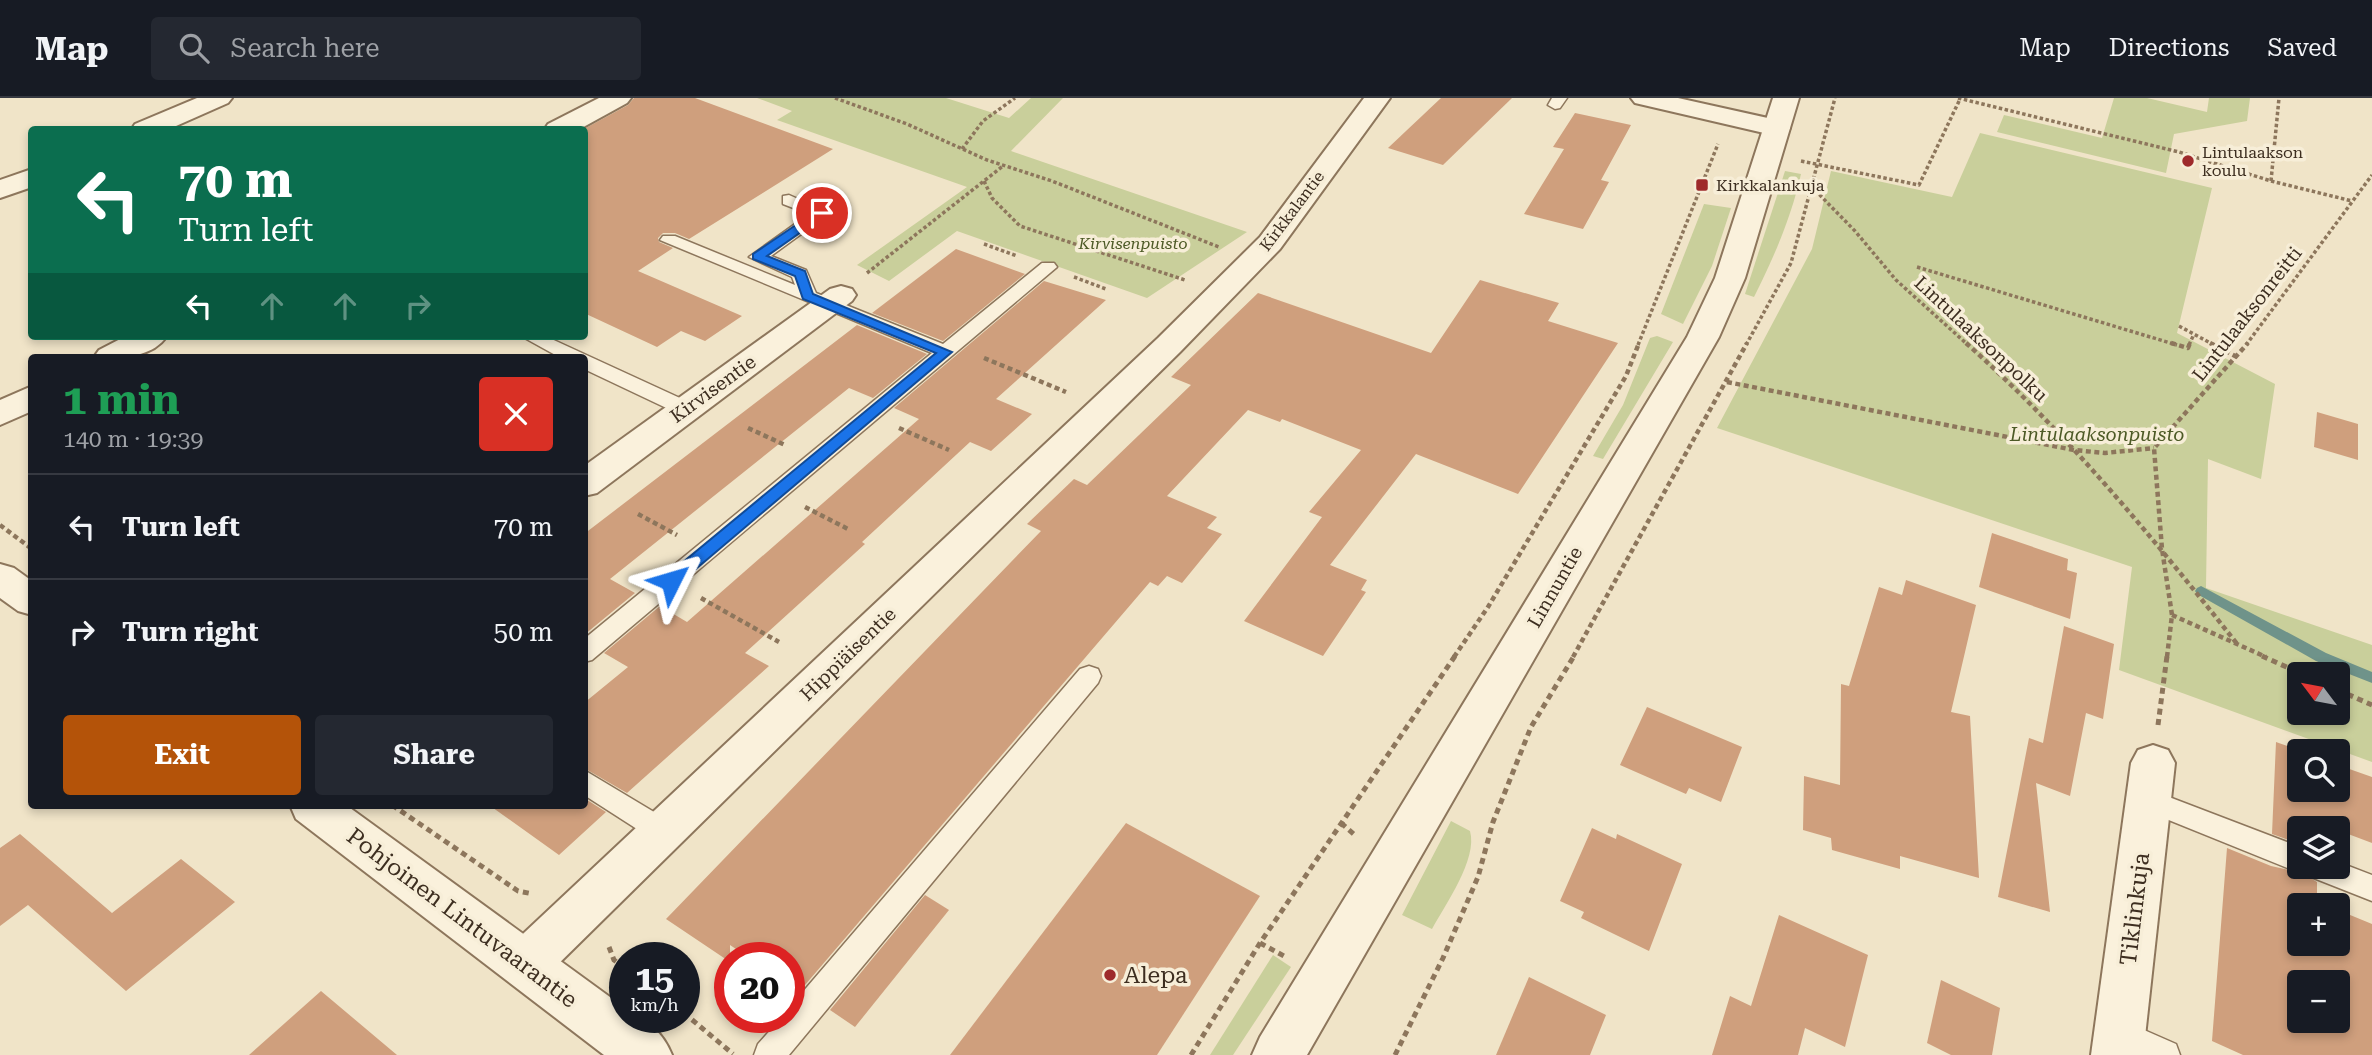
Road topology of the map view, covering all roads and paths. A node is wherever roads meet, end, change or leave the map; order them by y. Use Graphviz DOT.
graph roads {
  1 [pos="219,98"];
  2 [pos="618,98"];
  3 [pos="835,98"];
  4 [pos="1015,98"];
  5 [pos="1377,98"];
  6 [pos="1644,98"];
  7 [pos="1835,98"];
  8 [pos="1959,98"];
  9 [pos="2279,98"];
  10 [pos="153,126"];
  11 [pos="565,126"];
  12 [pos="1785,128"];
  13 [pos="1722,135"];
  14 [pos="962,149"];
  15 [pos="1815,164"];
  16 [pos="1004,166"];
  17 [pos="2372,175"];
  18 [pos="28,179"];
  19 [pos="984,181"];
  20 [pos="2271,181"];
  21 [pos="1810,185"];
  22 [pos="0,190"];
  23 [pos="789,200"];
  24 [pos="2352,201"];
  25 [pos="669,240"];
  26 [pos="1253,261"];
  27 [pos="1048,267"];
  28 [pos="1917,267"];
  29 [pos="1223,291"];
  30 [pos="826,299"];
  31 [pos="2179,326"];
  32 [pos="2194,334"];
  33 [pos="143,340"];
  34 [pos="539,340"];
  35 [pos="1169,345"];
  36 [pos="950,349"];
  37 [pos="116,354"];
  38 [pos="569,354"];
  39 [pos="2236,357"];
  40 [pos="588,363"];
  41 [pos="1727,382"];
  42 [pos="28,399"];
  43 [pos="1104,408"];
  44 [pos="686,409"];
  45 [pos="0,414"];
  46 [pos="870,415"];
  47 [pos="2154,448"];
  48 [pos="949,450"];
  49 [pos="2074,450"];
  50 [pos="588,481"];
  51 [pos="777,493"];
  52 [pos="638,514"];
  53 [pos="0,525"];
  54 [pos="848,528"];
  55 [pos="28,546"];
  56 [pos="2162,549"];
  57 [pos="707,551"];
  58 [pos="0,578"];
  59 [pos="671,581"];
  60 [pos="28,598"];
  61 [pos="2172,615"];
  62 [pos="779,642"];
  63 [pos="2238,645"];
  64 [pos="588,650"];
  65 [pos="2287,667"];
  66 [pos="1089,676"];
  67 [pos="2350,695"];
  68 [pos="2372,705"];
  69 [pos="2151,781"];
  70 [pos="588,784"];
  71 [pos="317,809"];
  72 [pos="398,809"];
  73 [pos="1340,822"];
  74 [pos="664,832"];
  75 [pos="1362,842"];
  76 [pos="2287,853"];
  77 [pos="2349,879"];
  78 [pos="2372,888"];
  79 [pos="591,902"];
  80 [pos="1260,943"];
  81 [pos="609,947"];
  82 [pos="1290,960"];
  83 [pos="526,962"];
  84 [pos="700,1026"];
  85 [pos="2118,1045"];
  86 [pos="646,1055"];
  87 [pos="734,1055"];
  88 [pos="769,1055"];
  89 [pos="1191,1055"];
  90 [pos="1278,1055"];
  91 [pos="1395,1055"];
  92 [pos="2165,1055"];
  1 -- 10 [label="street"];
  2 -- 11 [label="street"];
  3 -- 14 [label="path"];
  4 -- 14 [label="path"];
  5 -- 26 [label="street, Kirkkalantie"];
  6 -- 12 [label="street"];
  7 -- 15 [label="path"];
  8 -- 15 [label="path"];
  8 -- 20 [label="path"];
  9 -- 20 [label="path"];
  12 -- 15 [label="path"];
  12 -- 90 [label="street, Linnuntie"];
  13 -- 73 [label="path"];
  14 -- 16 [label="path"];
  15 -- 21 [label="path"];
  16 -- 19 [label="path"];
  16 -- 26 [label="path"];
  17 -- 24 [label="path, Lintulaaksonreitti"];
  18 -- 22 [label="street"];
  19 -- 29 [label="path"];
  19 -- 30 [label="path"];
  20 -- 24 [label="path"];
  21 -- 41 [label="path"];
  21 -- 49 [label="path, Lintulaaksonpolku"];
  23 -- 30 [label="lane"];
  24 -- 39 [label="path, Lintulaaksonreitti"];
  25 -- 30 [label="lane"];
  26 -- 29 [label="street, Kirkkalantie"];
  27 -- 36 [label="lane"];
  28 -- 32 [label="path"];
  29 -- 35 [label="street, Kirkkalantie"];
  30 -- 36 [label="lane"];
  30 -- 44 [label="street, Kirvisentie"];
  31 -- 32 [label="path"];
  32 -- 39 [label="path"];
  33 -- 37 [label="street"];
  34 -- 38 [label="lane"];
  35 -- 43 [label="street, Hippiäisentie"];
  36 -- 43 [label="path"];
  36 -- 46 [label="lane"];
  39 -- 47 [label="path, Lintulaaksonreitti"];
  40 -- 44 [label="lane"];
  41 -- 49 [label="path"];
  41 -- 91 [label="path"];
  42 -- 45 [label="street"];
  43 -- 74 [label="street, Hippiäisentie"];
  44 -- 50 [label="street, Kirvisentie"];
  46 -- 48 [label="path"];
  46 -- 51 [label="lane"];
  47 -- 49 [label="path"];
  47 -- 56 [label="path"];
  49 -- 56 [label="path, Lintulaaksonpolku"];
  51 -- 54 [label="path"];
  51 -- 57 [label="lane"];
  52 -- 57 [label="path"];
  53 -- 55 [label="path"];
  56 -- 61 [label="path"];
  56 -- 63 [label="path, Lintulaaksonpolku"];
  57 -- 59 [label="lane"];
  58 -- 60 [label="street"];
  59 -- 62 [label="path"];
  59 -- 64 [label="lane"];
  61 -- 63 [label="path, Lintulaaksonpolku"];
  61 -- 69 [label="path"];
  63 -- 65 [label="path, Lintulaaksonpolku"];
  66 -- 88 [label="lane"];
  67 -- 68 [label="path"];
  69 -- 76 [label="lane"];
  69 -- 85 [label="street, Tiklinkuja"];
  70 -- 74 [label="lane"];
  71 -- 83 [label="street, Pohjoinen Lintuvaarantie"];
  72 -- 79 [label="path"];
  73 -- 75 [label="path"];
  73 -- 80 [label="path"];
  74 -- 79 [label="street, Hippiäisentie"];
  77 -- 78 [label="lane"];
  79 -- 81 [label="path"];
  79 -- 83 [label="street, Hippiäisentie"];
  80 -- 82 [label="path"];
  80 -- 89 [label="path"];
  83 -- 86 [label="street, Pohjoinen Lintuvaarantie"];
  84 -- 87 [label="path"];
  85 -- 92 [label="lane"];
}
